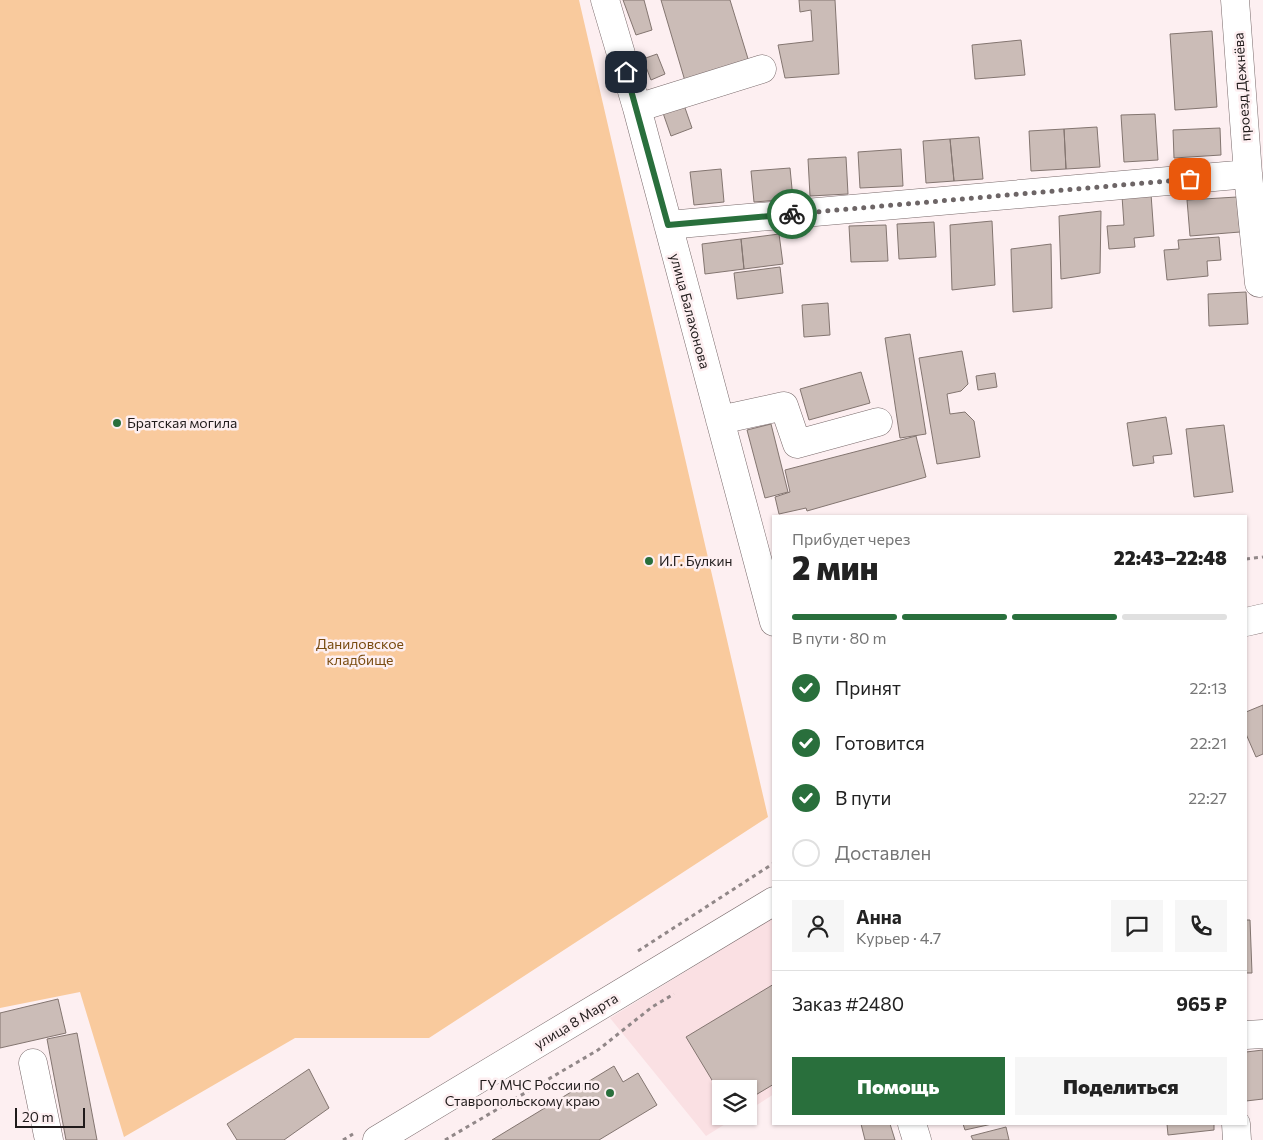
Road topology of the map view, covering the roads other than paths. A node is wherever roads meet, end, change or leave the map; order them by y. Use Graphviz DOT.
graph roads {
  1 [pos="604,0"];
  2 [pos="1235,0"];
  3 [pos="762,69"];
  4 [pos="637,108"];
  5 [pos="1248,174"];
  6 [pos="668,225"];
  7 [pos="1259,283"];
  8 [pos="720,420"];
  9 [pos="878,422"];
  10 [pos="772,615"];
  11 [pos="1263,618"];
  12 [pos="1247,622"];
  13 [pos="772,902"];
  14 [pos="1263,1034"];
  15 [pos="1247,1035"];
  16 [pos="34,1063"];
  17 [pos="912,1125"];
  18 [pos="1236,1125"];
  19 [pos="49,1140"];
  20 [pos="377,1140"];
  21 [pos="917,1140"];
  22 [pos="1237,1140"];
  1 -- 4 [label="street, улица Балахонова"];
  2 -- 5 [label="street, проезд Дежнёва"];
  3 -- 4 [label="street"];
  4 -- 6 [label="street, улица Балахонова"];
  5 -- 6 [label="street"];
  5 -- 7 [label="street, проезд Дежнёва"];
  6 -- 8 [label="street, улица Балахонова"];
  8 -- 9 [label="street"];
  8 -- 10 [label="street, улица Балахонова"];
  11 -- 12 [label="street"];
  13 -- 20 [label="street, улица 8 Марта"];
  14 -- 15 [label="street"];
  16 -- 19 [label="street"];
  17 -- 21 [label="street"];
  18 -- 22 [label="street"];
}
